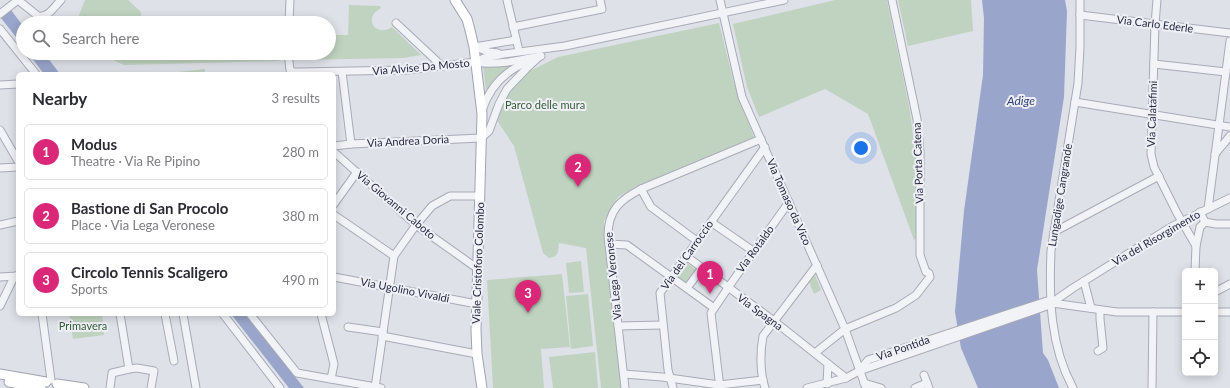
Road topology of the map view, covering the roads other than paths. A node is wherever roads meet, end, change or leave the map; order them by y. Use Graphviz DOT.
graph roads {
  1 [pos="61,0"];
  2 [pos="290,0"];
  3 [pos="455,0"];
  4 [pos="507,0"];
  5 [pos="600,0"];
  6 [pos="720,0"];
  7 [pos="784,0"];
  8 [pos="892,0"];
  9 [pos="1080,0"];
  10 [pos="1157,0"];
  11 [pos="14,2"];
  12 [pos="722,13"];
  13 [pos="0,14"];
  14 [pos="1080,15"];
  15 [pos="38,16"];
  16 [pos="44,16"];
  17 [pos="289,16"];
  18 [pos="396,23"];
  19 [pos="1155,24"];
  20 [pos="513,27"];
  21 [pos="0,29"];
  22 [pos="1230,32"];
  23 [pos="516,40"];
  24 [pos="1230,41"];
  25 [pos="564,46"];
  26 [pos="474,47"];
  27 [pos="16,49"];
  28 [pos="519,51"];
  29 [pos="504,54"];
  30 [pos="541,56"];
  31 [pos="25,60"];
  32 [pos="288,60"];
  33 [pos="476,62"];
  34 [pos="1154,64"];
  35 [pos="442,66"];
  36 [pos="34,72"];
  37 [pos="293,72"];
  38 [pos="336,72"];
  39 [pos="342,72"];
  40 [pos="1226,72"];
  41 [pos="16,84"];
  42 [pos="0,85"];
  43 [pos="1075,102"];
  44 [pos="482,114"];
  45 [pos="1152,114"];
  46 [pos="1219,125"];
  47 [pos="1230,127"];
  48 [pos="0,130"];
  49 [pos="1230,136"];
  50 [pos="482,138"];
  51 [pos="761,139"];
  52 [pos="351,144"];
  53 [pos="336,146"];
  54 [pos="765,147"];
  55 [pos="336,154"];
  56 [pos="1215,154"];
  57 [pos="16,158"];
  58 [pos="16,167"];
  59 [pos="0,168"];
  60 [pos="356,172"];
  61 [pos="1159,176"];
  62 [pos="642,189"];
  63 [pos="480,196"];
  64 [pos="1230,198"];
  65 [pos="336,201"];
  66 [pos="789,202"];
  67 [pos="1208,209"];
  68 [pos="1200,212"];
  69 [pos="336,216"];
  70 [pos="16,221"];
  71 [pos="711,222"];
  72 [pos="1181,222"];
  73 [pos="1205,222"];
  74 [pos="1230,224"];
  75 [pos="0,225"];
  76 [pos="416,225"];
  77 [pos="1054,232"];
  78 [pos="697,241"];
  79 [pos="609,244"];
  80 [pos="1196,246"];
  81 [pos="753,251"];
  82 [pos="394,256"];
  83 [pos="686,256"];
  84 [pos="817,264"];
  85 [pos="702,268"];
  86 [pos="1195,268"];
  87 [pos="478,269"];
  88 [pos="16,276"];
  89 [pos="0,277"];
  90 [pos="16,277"];
  91 [pos="336,277"];
  92 [pos="671,277"];
  93 [pos="0,281"];
  94 [pos="1084,281"];
  95 [pos="1230,284"];
  96 [pos="389,287"];
  97 [pos="8,288"];
  98 [pos="687,288"];
  99 [pos="728,288"];
  100 [pos="1218,290"];
  101 [pos="1048,303"];
  102 [pos="477,304"];
  103 [pos="0,306"];
  104 [pos="714,308"];
  105 [pos="1091,308"];
  106 [pos="1182,308"];
  107 [pos="1100,310"];
  108 [pos="1153,312"];
  109 [pos="1173,312"];
  110 [pos="1182,312"];
  111 [pos="1218,312"];
  112 [pos="1230,312"];
  113 [pos="42,316"];
  114 [pos="120,316"];
  115 [pos="165,316"];
  116 [pos="183,316"];
  117 [pos="225,316"];
  118 [pos="252,316"];
  119 [pos="322,316"];
  120 [pos="774,321"];
  121 [pos="663,325"];
  122 [pos="618,326"];
  123 [pos="348,327"];
  124 [pos="845,329"];
  125 [pos="383,334"];
  126 [pos="1098,350"];
  127 [pos="815,353"];
  128 [pos="477,354"];
  129 [pos="174,361"];
  130 [pos="828,364"];
  131 [pos="129,369"];
  132 [pos="859,371"];
  133 [pos="0,374"];
  134 [pos="624,374"];
  135 [pos="924,375"];
  136 [pos="670,378"];
  137 [pos="846,378"];
  138 [pos="331,379"];
  139 [pos="0,380"];
  140 [pos="763,380"];
  141 [pos="827,384"];
  142 [pos="50,385"];
  143 [pos="865,385"];
  144 [pos="928,385"];
  145 [pos="719,387"];
  146 [pos="84,388"];
  147 [pos="110,388"];
  148 [pos="151,388"];
  149 [pos="196,388"];
  150 [pos="280,388"];
  151 [pos="377,388"];
  152 [pos="482,388"];
  153 [pos="625,388"];
  154 [pos="673,388"];
  155 [pos="765,388"];
  156 [pos="807,388"];
  157 [pos="881,388"];
  158 [pos="915,388"];
  159 [pos="1072,388"];
  160 [pos="1152,388"];
  1 -- 16 [label="street"];
  2 -- 17 [label="street"];
  3 -- 26 [label="main road"];
  4 -- 20 [label="street"];
  5 -- 20 [label="street"];
  6 -- 12 [label="street, Via Tomaso da Vico"];
  7 -- 12 [label="street, Viale Cristoforo Colombo"];
  8 -- 124 [label="street, Via Porta Catena"];
  9 -- 14 [label="street, Lungadige Cangrande"];
  10 -- 19 [label="street, Via Calatafimi"];
  11 -- 13 [label="street"];
  11 -- 15 [label="street"];
  12 -- 25 [label="street, Viale Cristoforo Colombo"];
  12 -- 51 [label="street, Via Tomaso da Vico"];
  14 -- 19 [label="street, Via Carlo Ederle"];
  14 -- 43 [label="street, Lungadige Cangrande"];
  18 -- 35 [label="street"];
  19 -- 22 [label="street, Via Carlo Ederle"];
  19 -- 34 [label="street, Via Calatafimi"];
  20 -- 23 [label="street"];
  21 -- 27 [label="street"];
  23 -- 26 [label="street"];
  23 -- 28 [label="street"];
  24 -- 40 [label="street"];
  25 -- 28 [label="street, Viale Cristoforo Colombo"];
  25 -- 30 [label="street, Viale Cristoforo Colombo"];
  26 -- 29 [label="street, Viale Cristoforo Colombo"];
  26 -- 33 [label="main road"];
  28 -- 29 [label="street, Viale Cristoforo Colombo"];
  29 -- 33 [label="street, Viale Cristoforo Colombo"];
  30 -- 33 [label="street, Viale Cristoforo Colombo"];
  30 -- 44 [label="street, Viale Cristoforo Colombo"];
  30 -- 50 [label="street, Viale Cristoforo Colombo"];
  31 -- 36 [label="street"];
  32 -- 37 [label="street, Via Alvise Da Mosto"];
  33 -- 35 [label="street, Via Alvise Da Mosto"];
  33 -- 44 [label="main road, Viale Cristoforo Colombo"];
  34 -- 40 [label="street"];
  34 -- 45 [label="street, Via Calatafimi"];
  35 -- 39 [label="street, Via Alvise Da Mosto"];
  38 -- 39 [label="street, Via Alvise Da Mosto"];
  39 -- 52 [label="street"];
  40 -- 46 [label="street"];
  41 -- 42 [label="street"];
  43 -- 45 [label="street"];
  43 -- 77 [label="street, Lungadige Cangrande"];
  44 -- 50 [label="main road, Viale Cristoforo Colombo"];
  45 -- 46 [label="street"];
  45 -- 61 [label="street, Via Calatafimi"];
  46 -- 47 [label="street"];
  46 -- 56 [label="street"];
  48 -- 57 [label="street"];
  49 -- 56 [label="street"];
  50 -- 52 [label="street, Via Andrea Doria"];
  50 -- 63 [label="main road, Viale Cristoforo Colombo"];
  51 -- 54 [label="street, Via Tomaso da Vico"];
  51 -- 62 [label="street, Via Lega Veronese"];
  52 -- 53 [label="street, Via Andrea Doria"];
  54 -- 66 [label="street, Via Tomaso da Vico"];
  54 -- 71 [label="street, Via del Carroccio"];
  55 -- 60 [label="street, Via Giovanni Caboto"];
  56 -- 67 [label="street"];
  58 -- 59 [label="street"];
  60 -- 65 [label="street"];
  60 -- 76 [label="street, Via Giovanni Caboto"];
  61 -- 72 [label="street, Via Calatafimi"];
  61 -- 77 [label="street"];
  62 -- 78 [label="street"];
  62 -- 79 [label="street, Via Lega Veronese"];
  63 -- 76 [label="street"];
  63 -- 87 [label="main road, Viale Cristoforo Colombo"];
  64 -- 67 [label="street, Via del Risorgimento"];
  66 -- 81 [label="street, Via Rotaldo"];
  66 -- 84 [label="street, Via Tomaso da Vico"];
  67 -- 68 [label="street, Via del Risorgimento"];
  68 -- 72 [label="street, Via del Risorgimento"];
  68 -- 73 [label="street"];
  69 -- 82 [label="street"];
  70 -- 75 [label="street"];
  71 -- 78 [label="street, Via del Carroccio"];
  71 -- 81 [label="street"];
  72 -- 80 [label="street, Via Calatafimi"];
  72 -- 94 [label="street, Via del Risorgimento"];
  73 -- 74 [label="street"];
  73 -- 80 [label="street"];
  76 -- 82 [label="street"];
  76 -- 87 [label="street, Via Giovanni Caboto"];
  77 -- 101 [label="street, Lungadige Cangrande"];
  78 -- 83 [label="street, Via del Carroccio"];
  79 -- 92 [label="street"];
  79 -- 122 [label="street, Via Lega Veronese"];
  80 -- 86 [label="street"];
  81 -- 99 [label="street, Via Rotaldo"];
  82 -- 96 [label="street"];
  83 -- 85 [label="street, Via Spagna"];
  83 -- 92 [label="street, Via del Carroccio"];
  84 -- 120 [label="street"];
  84 -- 124 [label="street, Via Tomaso da Vico"];
  85 -- 98 [label="street"];
  85 -- 99 [label="street, Via Spagna"];
  87 -- 102 [label="main road, Viale Cristoforo Colombo"];
  88 -- 89 [label="street"];
  90 -- 97 [label="street"];
  91 -- 96 [label="street, Via Ugolino Vivaldi"];
  92 -- 98 [label="street"];
  92 -- 121 [label="street, Via del Carroccio"];
  93 -- 97 [label="street"];
  94 -- 101 [label="street, Via del Risorgimento"];
  94 -- 105 [label="street"];
  95 -- 100 [label="street"];
  96 -- 102 [label="street, Via Ugolino Vivaldi"];
  96 -- 125 [label="street"];
  97 -- 103 [label="street"];
  98 -- 104 [label="street"];
  99 -- 104 [label="street, Via Rotaldo"];
  99 -- 120 [label="street, Via Spagna"];
  101 -- 105 [label="street"];
  101 -- 132 [label="street, Via Pontida"];
  101 -- 159 [label="street, Lungadige Cangrande"];
  102 -- 128 [label="main road, Viale Cristoforo Colombo"];
  104 -- 145 [label="street"];
  105 -- 107 [label="street"];
  106 -- 109 [label="street"];
  107 -- 108 [label="street"];
  107 -- 126 [label="street"];
  108 -- 109 [label="street"];
  108 -- 160 [label="street"];
  109 -- 110 [label="street"];
  111 -- 112 [label="street"];
  113 -- 142 [label="street"];
  114 -- 131 [label="street"];
  115 -- 129 [label="street"];
  116 -- 149 [label="street"];
  117 -- 150 [label="street"];
  118 -- 138 [label="street"];
  119 -- 138 [label="street"];
  120 -- 127 [label="street, Via Spagna"];
  120 -- 140 [label="street"];
  121 -- 122 [label="street"];
  121 -- 136 [label="street, Via del Carroccio"];
  122 -- 134 [label="street, Via Lega Veronese"];
  123 -- 125 [label="street"];
  124 -- 127 [label="street"];
  124 -- 132 [label="street, Via Tomaso da Vico"];
  125 -- 128 [label="street"];
  125 -- 151 [label="street"];
  127 -- 130 [label="street, Via Spagna"];
  128 -- 152 [label="main road, Viale Cristoforo Colombo"];
  130 -- 137 [label="street, Via Spagna"];
  130 -- 141 [label="street"];
  131 -- 147 [label="street"];
  131 -- 148 [label="street"];
  132 -- 137 [label="street, Via Pontida"];
  132 -- 143 [label="street, Via Tomaso da Vico"];
  133 -- 142 [label="main road"];
  134 -- 136 [label="street"];
  134 -- 153 [label="street, Via Lega Veronese"];
  135 -- 144 [label="street"];
  136 -- 145 [label="street"];
  136 -- 154 [label="street, Via del Carroccio"];
  137 -- 141 [label="street, Via Pontida"];
  138 -- 151 [label="street"];
  139 -- 142 [label="main road"];
  140 -- 145 [label="street"];
  140 -- 155 [label="street"];
  141 -- 156 [label="street, Via Pontida"];
  142 -- 146 [label="main road"];
  143 -- 157 [label="street"];
  144 -- 158 [label="street"];
}
